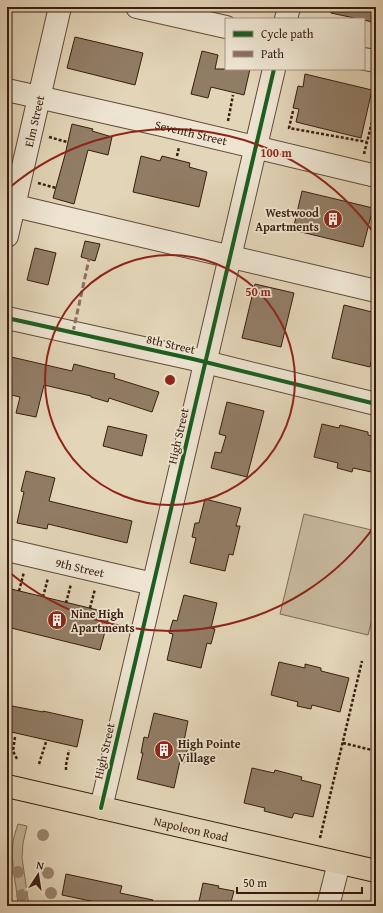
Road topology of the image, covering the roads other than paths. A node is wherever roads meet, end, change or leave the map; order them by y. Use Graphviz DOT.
graph roads {
  1 [pos="60,7"];
  2 [pos="137,7"];
  3 [pos="289,7"];
  4 [pos="286,18"];
  5 [pos="225,27"];
  6 [pos="365,59"];
  7 [pos="376,61"];
  8 [pos="274,70"];
  9 [pos="7,90"];
  10 [pos="39,98"];
  11 [pos="256,148"];
  12 [pos="376,176"];
  13 [pos="11,205"];
  14 [pos="7,236"];
  15 [pos="230,257"];
  16 [pos="376,292"];
  17 [pos="7,318"];
  18 [pos="205,362"];
  19 [pos="376,404"];
  20 [pos="7,550"];
  21 [pos="153,584"];
  22 [pos="7,786"];
  23 [pos="101,808"];
  24 [pos="339,863"];
  25 [pos="376,871"];
  26 [pos="328,906"];
  1 -- 10 [label="street, Elm Street"];
  2 -- 5 [label="street"];
  3 -- 4 [label="street"];
  6 -- 7 [label="street"];
  8 -- 11 [label="street, High Street"];
  9 -- 10 [label="street, Seventh Street"];
  10 -- 11 [label="street, Seventh Street"];
  10 -- 13 [label="street, Elm Street"];
  11 -- 12 [label="street, Seventh Street"];
  11 -- 15 [label="street, High Street"];
  13 -- 14 [label="street, Elm Street"];
  13 -- 15 [label="street"];
  15 -- 16 [label="street"];
  15 -- 18 [label="street, High Street"];
  17 -- 18 [label="street, 8th Street"];
  18 -- 19 [label="street, 8th Street"];
  18 -- 21 [label="street, High Street"];
  20 -- 21 [label="street, 9th Street"];
  21 -- 23 [label="street, High Street"];
  22 -- 23 [label="main road, Napoleon Road"];
  23 -- 24 [label="main road, Napoleon Road"];
  24 -- 25 [label="main road, Napoleon Road"];
  24 -- 26 [label="street"];
}
